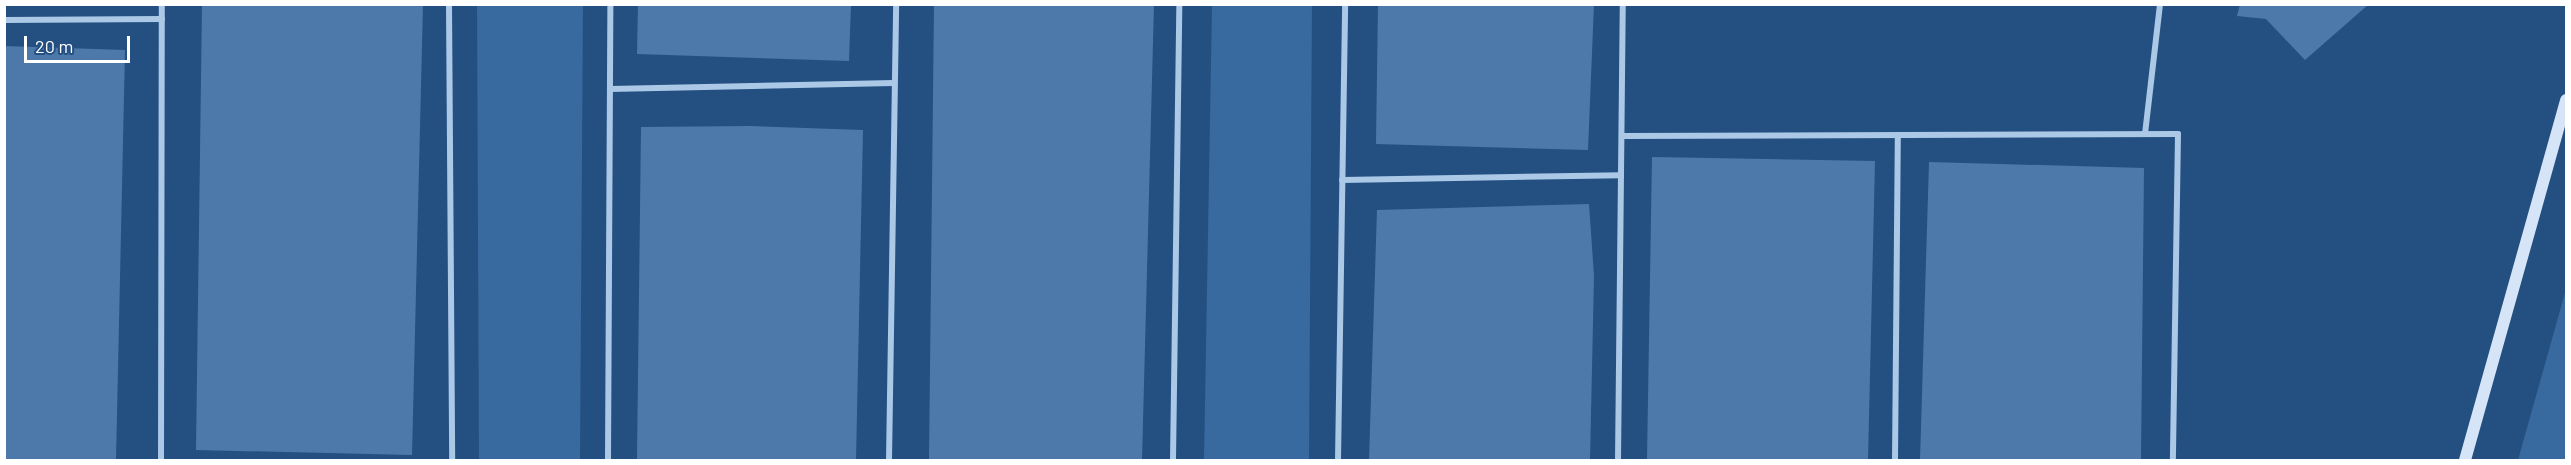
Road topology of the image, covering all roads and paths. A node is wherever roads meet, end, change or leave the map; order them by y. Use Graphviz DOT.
graph roads {
  1 [pos="162,4"];
  2 [pos="449,4"];
  3 [pos="610,4"];
  4 [pos="896,4"];
  5 [pos="1179,4"];
  6 [pos="1345,4"];
  7 [pos="1623,4"];
  8 [pos="2160,4"];
  9 [pos="162,19"];
  10 [pos="4,20"];
  11 [pos="894,83"];
  12 [pos="610,89"];
  13 [pos="2566,100"];
  14 [pos="2145,134"];
  15 [pos="1898,135"];
  16 [pos="1622,136"];
  17 [pos="1621,175"];
  18 [pos="1342,180"];
  19 [pos="161,460"];
  20 [pos="452,460"];
  21 [pos="609,460"];
  22 [pos="889,460"];
  23 [pos="1173,460"];
  24 [pos="1338,460"];
  25 [pos="1618,460"];
  26 [pos="1895,460"];
  27 [pos="2174,460"];
  28 [pos="2465,460"];
  1 -- 9 [label="street"];
  2 -- 20 [label="street"];
  3 -- 12 [label="street"];
  4 -- 11 [label="street"];
  5 -- 23 [label="street"];
  6 -- 18 [label="street"];
  7 -- 16 [label="street"];
  8 -- 14 [label="street"];
  9 -- 10 [label="street"];
  9 -- 19 [label="street"];
  11 -- 12 [label="street"];
  11 -- 22 [label="street"];
  12 -- 21 [label="street"];
  13 -- 28 [label="street"];
  14 -- 15 [label="street"];
  14 -- 27 [label="street"];
  15 -- 16 [label="street"];
  15 -- 26 [label="street"];
  16 -- 17 [label="street"];
  17 -- 18 [label="street"];
  17 -- 25 [label="street"];
  18 -- 24 [label="street"];
}
